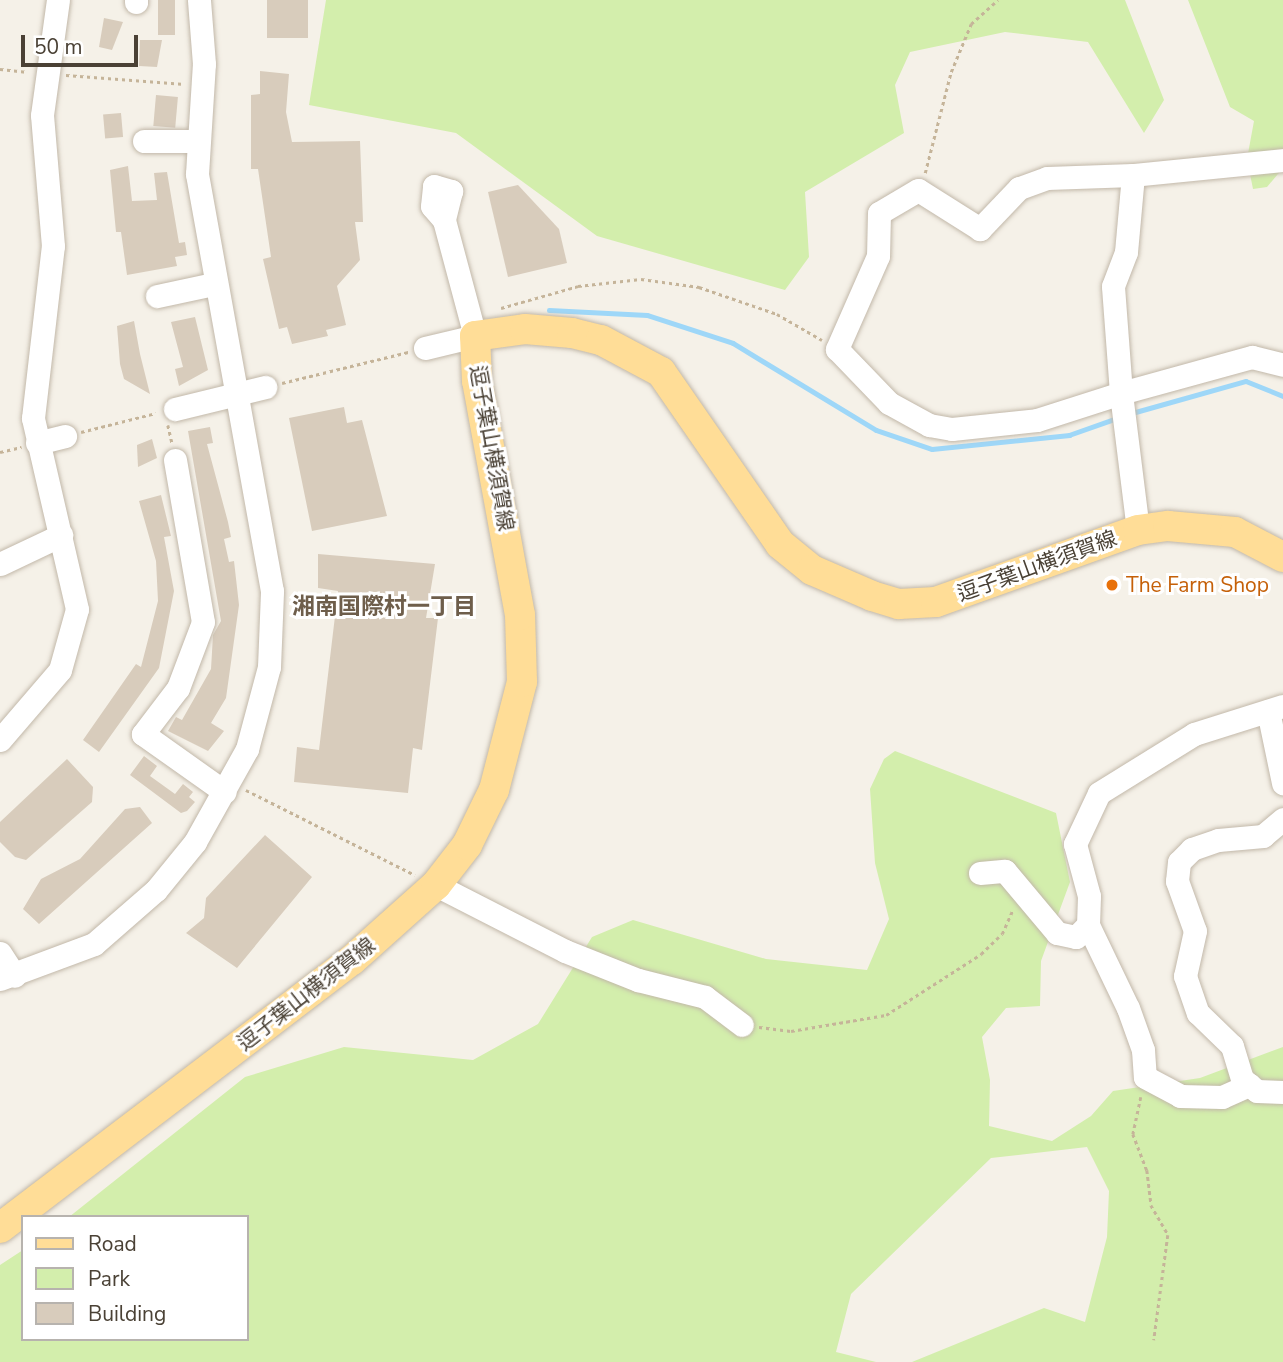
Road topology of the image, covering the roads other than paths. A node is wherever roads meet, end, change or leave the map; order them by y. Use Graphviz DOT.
graph roads {
  1 [pos="58,0"];
  2 [pos="199,0"];
  3 [pos="144,141"];
  4 [pos="198,141"];
  5 [pos="1283,160"];
  6 [pos="1133,175"];
  7 [pos="444,220"];
  8 [pos="213,285"];
  9 [pos="157,296"];
  10 [pos="472,327"];
  11 [pos="425,348"];
  12 [pos="1283,365"];
  13 [pos="265,387"];
  14 [pos="1121,393"];
  15 [pos="235,394"];
  16 [pos="175,409"];
  17 [pos="65,436"];
  18 [pos="37,443"];
  19 [pos="176,460"];
  20 [pos="1138,530"];
  21 [pos="61,535"];
  22 [pos="1283,557"];
  23 [pos="0,564"];
  24 [pos="1275,709"];
  25 [pos="0,740"];
  26 [pos="1283,783"];
  27 [pos="228,787"];
  28 [pos="1283,819"];
  29 [pos="979,873"];
  30 [pos="436,885"];
  31 [pos="1088,925"];
  32 [pos="0,953"];
  33 [pos="7,977"];
  34 [pos="742,1025"];
  35 [pos="1249,1085"];
  36 [pos="1283,1092"];
  37 [pos="0,1228"];
  1 -- 18 [label="street"];
  2 -- 4 [label="street"];
  3 -- 4 [label="street"];
  4 -- 8 [label="street"];
  5 -- 6 [label="street"];
  6 -- 14 [label="street"];
  6 -- 14 [label="street"];
  7 -- 10 [label="street"];
  8 -- 9 [label="street"];
  8 -- 15 [label="street"];
  10 -- 11 [label="street"];
  10 -- 20 [label="main road, 逗子葉山横須賀線"];
  10 -- 30 [label="main road, 逗子葉山横須賀線"];
  12 -- 14 [label="street"];
  13 -- 15 [label="street"];
  14 -- 20 [label="street"];
  15 -- 16 [label="street"];
  15 -- 27 [label="street"];
  17 -- 18 [label="street"];
  18 -- 21 [label="street"];
  19 -- 27 [label="street"];
  20 -- 22 [label="main road, 逗子葉山横須賀線"];
  21 -- 23 [label="street"];
  21 -- 25 [label="street"];
  24 -- 26 [label="street"];
  24 -- 31 [label="street"];
  27 -- 33 [label="street"];
  28 -- 35 [label="street"];
  29 -- 31 [label="street"];
  30 -- 34 [label="street"];
  30 -- 37 [label="main road, 逗子葉山横須賀線"];
  31 -- 35 [label="street"];
  32 -- 33 [label="street"];
  35 -- 36 [label="street"];
}
